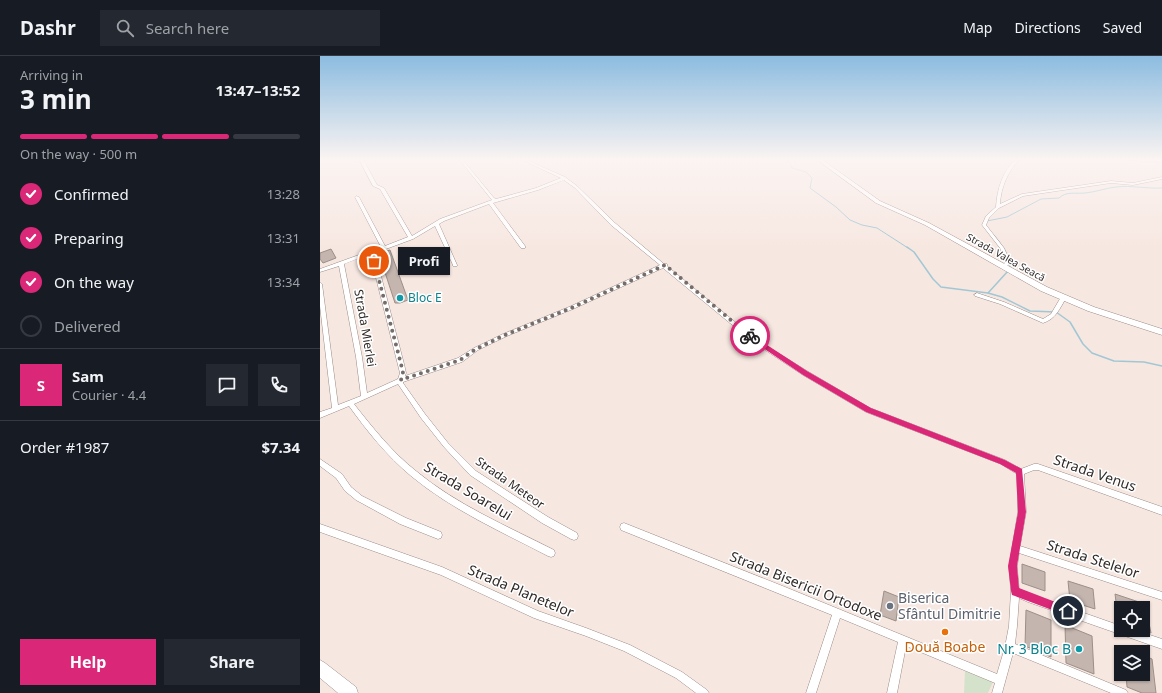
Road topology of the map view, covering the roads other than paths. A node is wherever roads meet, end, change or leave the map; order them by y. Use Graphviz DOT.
graph roads {
  1 [pos="382,189"];
  2 [pos="484,189"];
  3 [pos="538,189"];
  4 [pos="578,189"];
  5 [pos="861,189"];
  6 [pos="1002,189"];
  7 [pos="1065,189"];
  8 [pos="357,198"];
  9 [pos="496,200"];
  10 [pos="490,202"];
  11 [pos="998,207"];
  12 [pos="436,223"];
  13 [pos="411,238"];
  14 [pos="384,248"];
  15 [pos="523,248"];
  16 [pos="372,252"];
  17 [pos="341,263"];
  18 [pos="455,265"];
  19 [pos="665,265"];
  20 [pos="1005,267"];
  21 [pos="320,271"];
  22 [pos="320,284"];
  23 [pos="977,295"];
  24 [pos="1063,298"];
  25 [pos="1162,332"];
  26 [pos="401,380"];
  27 [pos="364,397"];
  28 [pos="350,403"];
  29 [pos="335,409"];
  30 [pos="320,415"];
  31 [pos="320,462"];
  32 [pos="1020,472"];
  33 [pos="1162,511"];
  34 [pos="624,527"];
  35 [pos="320,528"];
  36 [pos="438,535"];
  37 [pos="574,536"];
  38 [pos="1016,548"];
  39 [pos="551,553"];
  40 [pos="1015,591"];
  41 [pos="1162,596"];
  42 [pos="837,613"];
  43 [pos="1114,628"];
  44 [pos="1142,637"];
  45 [pos="903,640"];
  46 [pos="1162,644"];
  47 [pos="1010,647"];
  48 [pos="320,668"];
  49 [pos="1000,680"];
  50 [pos="350,693"];
  51 [pos="704,693"];
  52 [pos="811,693"];
  53 [pos="892,693"];
  54 [pos="998,693"];
  55 [pos="1123,693"];
  1 -- 13 [label="street"];
  2 -- 9 [label="street"];
  3 -- 9 [label="street"];
  4 -- 19 [label="street"];
  5 -- 20 [label="main road, Strada Valea Seacă"];
  6 -- 11 [label="street"];
  7 -- 11 [label="street"];
  8 -- 14 [label="street"];
  9 -- 10 [label="street"];
  10 -- 12 [label="street"];
  10 -- 15 [label="street"];
  11 -- 20 [label="street"];
  12 -- 13 [label="street"];
  12 -- 18 [label="street"];
  13 -- 14 [label="street"];
  14 -- 16 [label="street"];
  16 -- 17 [label="street"];
  16 -- 26 [label="street"];
  17 -- 21 [label="street"];
  17 -- 27 [label="street, Strada Mierlei"];
  19 -- 26 [label="street"];
  19 -- 32 [label="street"];
  20 -- 24 [label="main road, Strada Valea Seacă"];
  22 -- 29 [label="street"];
  23 -- 24 [label="street"];
  24 -- 25 [label="main road, Strada Valea Seacă"];
  26 -- 27 [label="street"];
  26 -- 37 [label="street, Strada Meteor"];
  27 -- 28 [label="street"];
  28 -- 29 [label="street"];
  28 -- 39 [label="street, Strada Soarelui"];
  29 -- 30 [label="street"];
  31 -- 36 [label="street"];
  32 -- 33 [label="street, Strada Venus"];
  32 -- 38 [label="street"];
  34 -- 42 [label="street, Strada Bisericii Ortodoxe"];
  35 -- 51 [label="street, Strada Planetelor"];
  38 -- 40 [label="street"];
  38 -- 41 [label="street, Strada Stelelor"];
  40 -- 43 [label="street"];
  40 -- 47 [label="street"];
  42 -- 45 [label="street, Strada Bisericii Ortodoxe"];
  42 -- 52 [label="street"];
  44 -- 46 [label="street"];
  45 -- 49 [label="street, Strada Bisericii Ortodoxe"];
  45 -- 53 [label="street"];
  47 -- 49 [label="street"];
  47 -- 55 [label="street"];
  48 -- 50 [label="main road"];
  49 -- 54 [label="street"];
}
